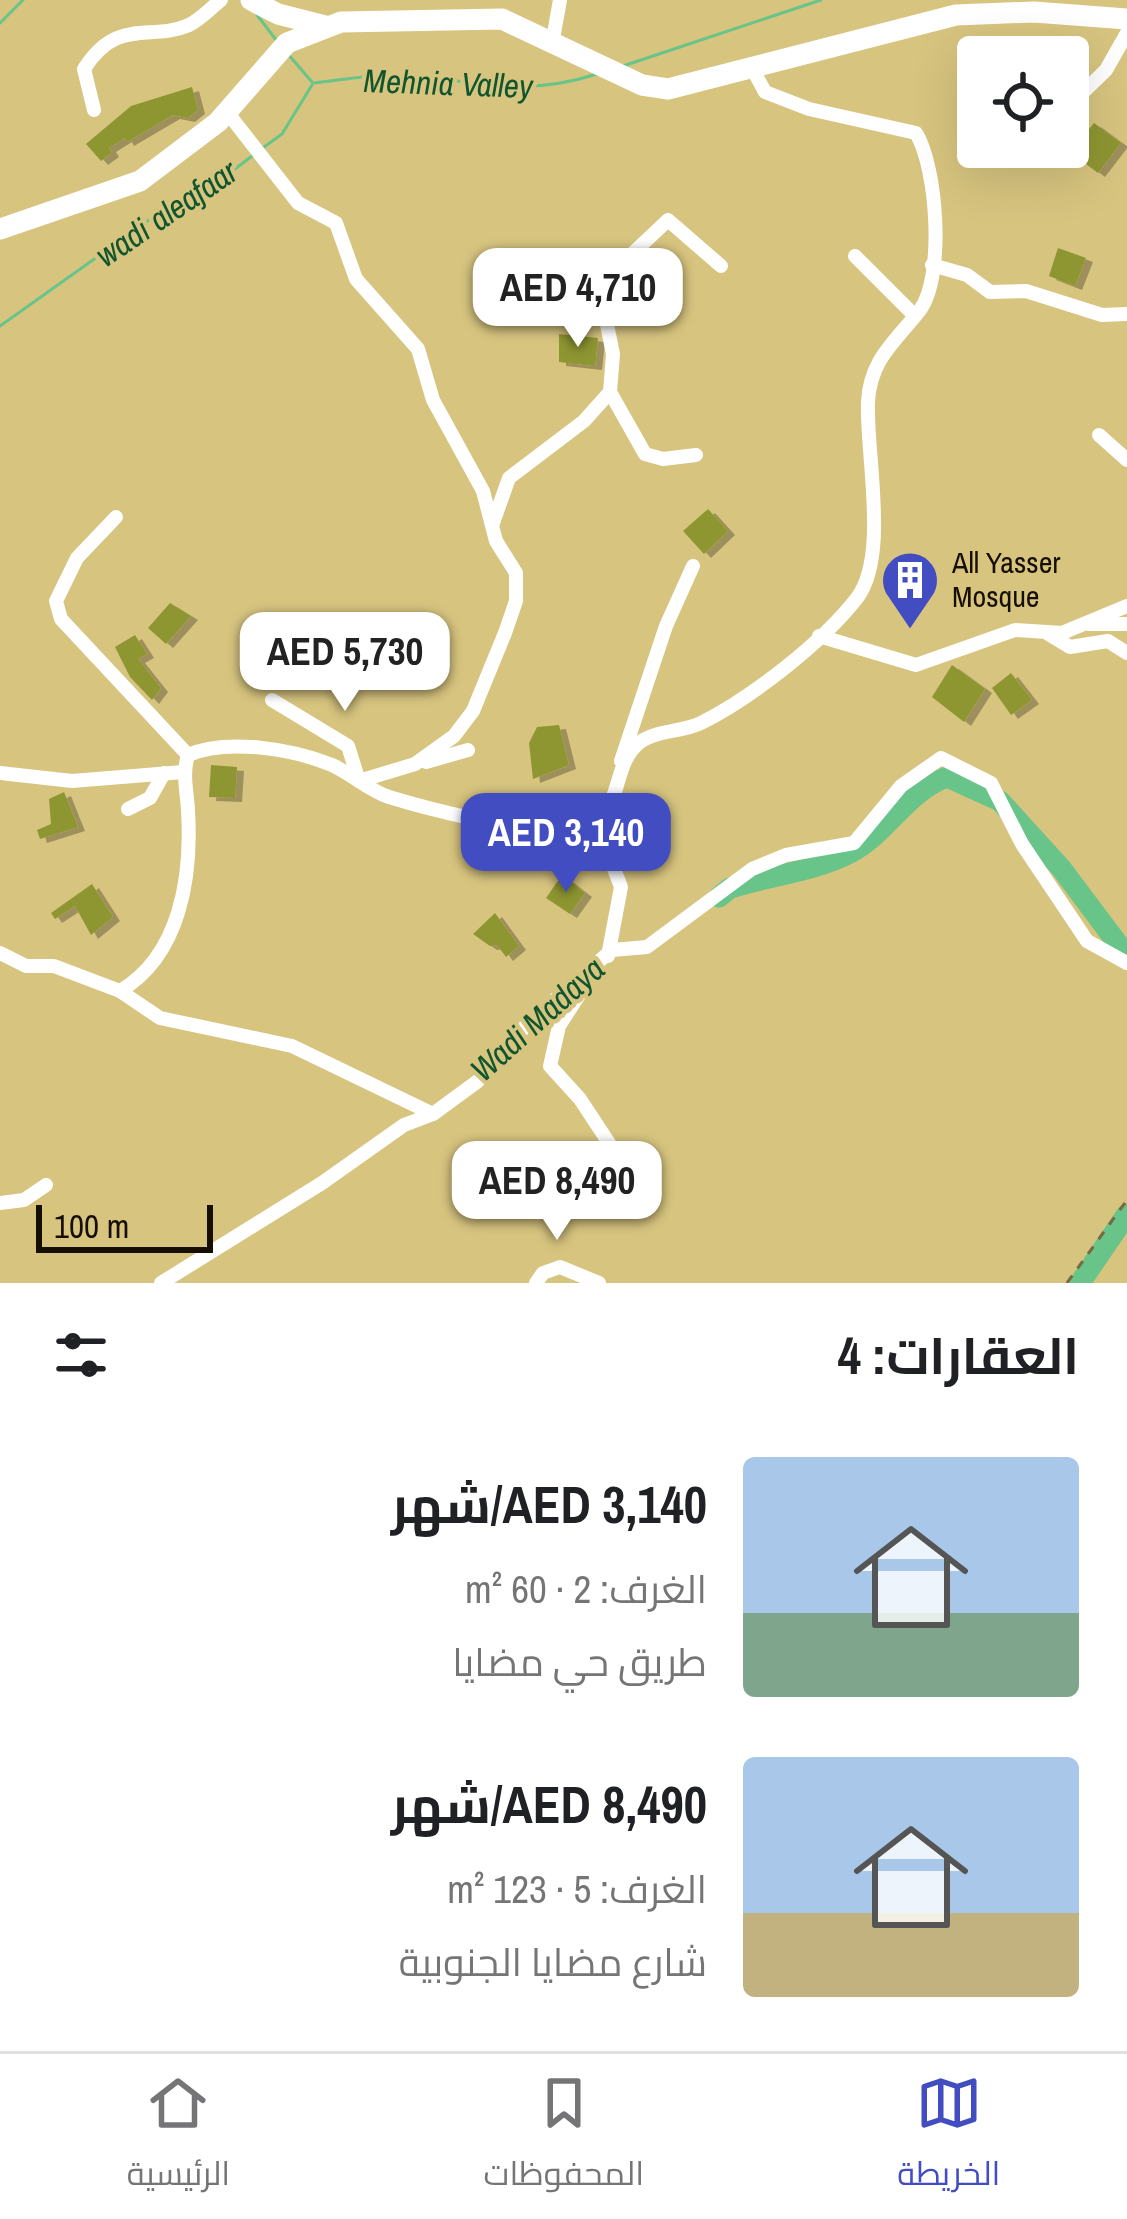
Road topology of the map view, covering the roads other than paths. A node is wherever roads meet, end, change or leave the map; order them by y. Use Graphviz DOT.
graph roads {
  1 [pos="221,0"];
  2 [pos="251,0"];
  3 [pos="560,0"];
  4 [pos="1063,7"];
  5 [pos="1126,25"];
  6 [pos="153,28"];
  7 [pos="318,29"];
  8 [pos="553,39"];
  9 [pos="158,45"];
  10 [pos="751,65"];
  11 [pos="1089,87"];
  12 [pos="94,110"];
  13 [pos="227,112"];
  14 [pos="0,229"];
  15 [pos="855,256"];
  16 [pos="932,265"];
  17 [pos="721,266"];
  18 [pos="1127,314"];
  19 [pos="914,315"];
  20 [pos="610,392"];
  21 [pos="1099,435"];
  22 [pos="696,455"];
  23 [pos="1127,460"];
  24 [pos="116,517"];
  25 [pos="493,523"];
  26 [pos="693,566"];
  27 [pos="1127,606"];
  28 [pos="1084,624"];
  29 [pos="1127,624"];
  30 [pos="1047,633"];
  31 [pos="819,636"];
  32 [pos="1127,653"];
  33 [pos="272,700"];
  34 [pos="468,750"];
  35 [pos="188,755"];
  36 [pos="415,764"];
  37 [pos="183,772"];
  38 [pos="618,772"];
  39 [pos="0,773"];
  40 [pos="164,773"];
  41 [pos="359,781"];
  42 [pos="609,804"];
  43 [pos="128,809"];
  44 [pos="578,838"];
  45 [pos="611,861"];
  46 [pos="612,950"];
  47 [pos="0,953"];
  48 [pos="1127,963"];
  49 [pos="120,991"];
  50 [pos="434,1114"];
  51 [pos="628,1172"];
  52 [pos="46,1185"];
  53 [pos="0,1203"];
  54 [pos="581,1280"];
  55 [pos="161,1283"];
  56 [pos="536,1283"];
  57 [pos="599,1283"];
  1 -- 6 [label="street"];
  2 -- 7 [label="main road"];
  3 -- 8 [label="street"];
  4 -- 5 [label="main road"];
  4 -- 10 [label="main road"];
  5 -- 11 [label="street"];
  6 -- 9 [label="street"];
  6 -- 12 [label="street"];
  7 -- 8 [label="main road"];
  7 -- 13 [label="main road"];
  8 -- 10 [label="main road"];
  10 -- 16 [label="street"];
  13 -- 14 [label="main road"];
  13 -- 25 [label="street"];
  15 -- 19 [label="street"];
  16 -- 18 [label="street"];
  16 -- 19 [label="street"];
  17 -- 20 [label="street"];
  19 -- 31 [label="street"];
  20 -- 22 [label="street"];
  20 -- 25 [label="street"];
  21 -- 23 [label="street"];
  24 -- 35 [label="street"];
  25 -- 36 [label="street"];
  26 -- 38 [label="street"];
  27 -- 28 [label="street"];
  28 -- 29 [label="street"];
  28 -- 30 [label="street"];
  30 -- 31 [label="street"];
  30 -- 32 [label="street"];
  31 -- 38 [label="street"];
  33 -- 41 [label="street"];
  34 -- 36 [label="street"];
  35 -- 37 [label="street"];
  35 -- 41 [label="street"];
  36 -- 41 [label="street"];
  37 -- 40 [label="street"];
  37 -- 49 [label="street"];
  38 -- 42 [label="street"];
  39 -- 40 [label="street"];
  40 -- 43 [label="street"];
  41 -- 44 [label="street"];
  42 -- 44 [label="street"];
  42 -- 45 [label="street"];
  44 -- 45 [label="street"];
  45 -- 46 [label="street"];
  46 -- 48 [label="street"];
  46 -- 50 [label="street"];
  46 -- 51 [label="street"];
  47 -- 49 [label="street"];
  49 -- 50 [label="street"];
  50 -- 55 [label="street"];
  52 -- 53 [label="street"];
  54 -- 56 [label="street"];
  54 -- 57 [label="street"];
}
